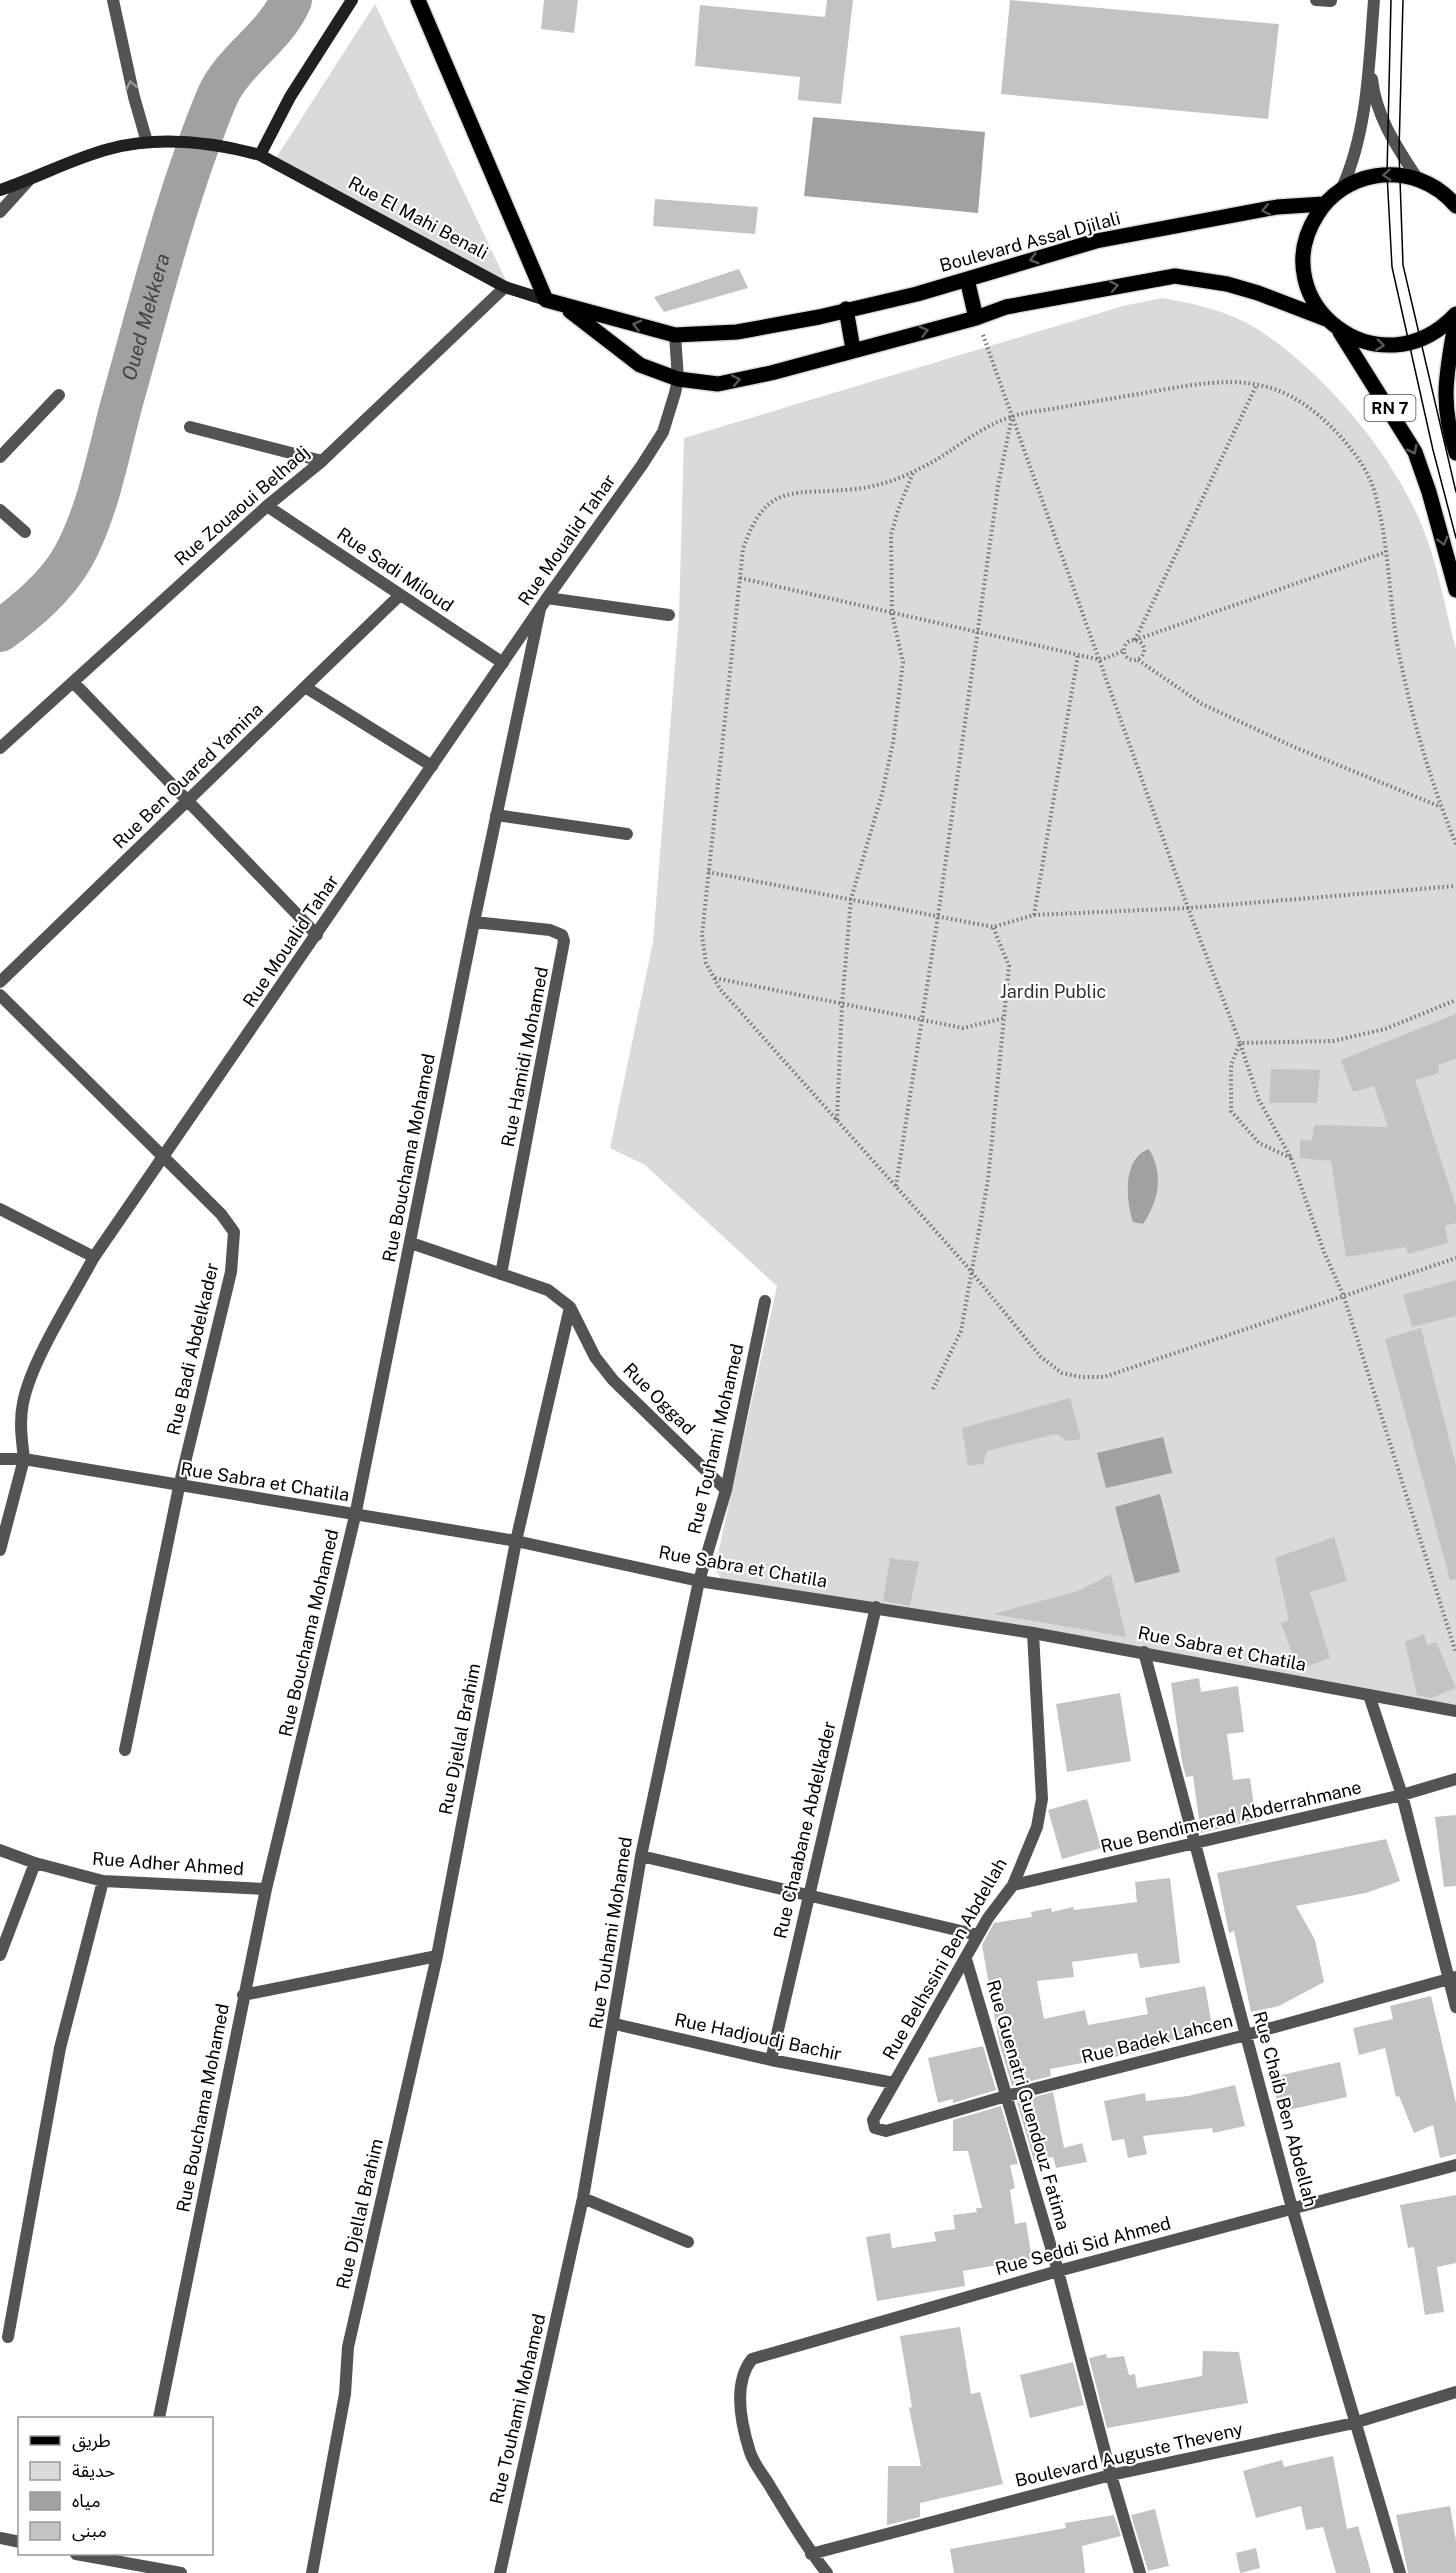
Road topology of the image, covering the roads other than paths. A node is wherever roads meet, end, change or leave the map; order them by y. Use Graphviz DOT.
graph roads {
  1 [pos="113,0"];
  2 [pos="341,0"];
  3 [pos="352,0"];
  4 [pos="418,0"];
  5 [pos="1316,0"];
  6 [pos="1374,0"];
  7 [pos="1331,1"];
  8 [pos="339,23"];
  9 [pos="1369,57"];
  10 [pos="152,141"];
  11 [pos="260,155"];
  12 [pos="1417,178"];
  13 [pos="29,180"];
  14 [pos="1342,188"];
  15 [pos="0,190"];
  16 [pos="1454,202"];
  17 [pos="1324,204"];
  18 [pos="0,212"];
  19 [pos="967,279"];
  20 [pos="505,287"];
  21 [pos="546,300"];
  22 [pos="563,305"];
  23 [pos="846,309"];
  24 [pos="1456,314"];
  25 [pos="976,318"];
  26 [pos="1326,319"];
  27 [pos="1456,319"];
  28 [pos="1338,329"];
  29 [pos="675,335"];
  30 [pos="853,349"];
  31 [pos="678,379"];
  32 [pos="59,395"];
  33 [pos="189,427"];
  34 [pos="1456,453"];
  35 [pos="0,457"];
  36 [pos="322,461"];
  37 [pos="267,506"];
  38 [pos="0,510"];
  39 [pos="26,532"];
  40 [pos="1456,590"];
  41 [pos="400,595"];
  42 [pos="544,603"];
  43 [pos="669,615"];
  44 [pos="503,663"];
  45 [pos="73,682"];
  46 [pos="305,687"];
  47 [pos="0,748"];
  48 [pos="432,766"];
  49 [pos="186,802"];
  50 [pos="496,814"];
  51 [pos="627,834"];
  52 [pos="474,922"];
  53 [pos="317,935"];
  54 [pos="0,982"];
  55 [pos="0,995"];
  56 [pos="164,1157"];
  57 [pos="0,1209"];
  58 [pos="411,1243"];
  59 [pos="94,1257"];
  60 [pos="501,1274"];
  61 [pos="765,1301"];
  62 [pos="570,1307"];
  63 [pos="0,1459"];
  64 [pos="24,1459"];
  65 [pos="179,1487"];
  66 [pos="726,1490"];
  67 [pos="355,1516"];
  68 [pos="516,1541"];
  69 [pos="0,1550"];
  70 [pos="699,1581"];
  71 [pos="876,1607"];
  72 [pos="1033,1633"];
  73 [pos="1144,1652"];
  74 [pos="1369,1695"];
  75 [pos="1456,1711"];
  76 [pos="125,1750"];
  77 [pos="1456,1779"];
  78 [pos="1402,1796"];
  79 [pos="1196,1844"];
  80 [pos="0,1850"];
  81 [pos="641,1856"];
  82 [pos="35,1863"];
  83 [pos="104,1881"];
  84 [pos="1012,1885"];
  85 [pos="266,1889"];
  86 [pos="808,1895"];
  87 [pos="978,1935"];
  88 [pos="0,1955"];
  89 [pos="437,1956"];
  90 [pos="966,1959"];
  91 [pos="1452,1978"];
  92 [pos="243,1995"];
  93 [pos="1456,2007"];
  94 [pos="615,2024"];
  95 [pos="1246,2035"];
  96 [pos="771,2060"];
  97 [pos="894,2083"];
  98 [pos="1006,2096"];
  99 [pos="873,2120"];
  100 [pos="1456,2165"];
  101 [pos="583,2198"];
  102 [pos="1292,2208"];
  103 [pos="688,2242"];
  104 [pos="1058,2271"];
  105 [pos="8,2337"];
  106 [pos="1456,2392"];
  107 [pos="159,2417"];
  108 [pos="1354,2423"];
  109 [pos="1111,2475"];
  110 [pos="0,2538"];
  111 [pos="18,2542"];
  112 [pos="811,2554"];
  113 [pos="86,2555"];
  114 [pos="130,2564"];
  115 [pos="181,2573"];
  116 [pos="312,2573"];
  117 [pos="500,2573"];
  118 [pos="827,2573"];
  119 [pos="1140,2573"];
  120 [pos="1400,2573"];
  10 -- 1 [label="street, one-way"];
  2 -- 8 [label="main road"];
  3 -- 8 [label="main road"];
  4 -- 21 [label="main road"];
  5 -- 7 [label="street"];
  6 -- 9 [label="street"];
  8 -- 11 [label="main road"];
  9 -- 12 [label="street"];
  9 -- 14 [label="street"];
  10 -- 11 [label="main road, Rue El Mahi Benali"];
  10 -- 13 [label="main road, Rue El Mahi Benali"];
  11 -- 20 [label="main road, Rue El Mahi Benali"];
  12 -- 14 [label="main road, one-way"];
  12 -- 16 [label="main road"];
  13 -- 15 [label="main road, Rue El Mahi Benali"];
  13 -- 18 [label="street"];
  14 -- 17 [label="main road"];
  17 -- 19 [label="main road, Boulevard Assal Djilali, one-way"];
  17 -- 26 [label="main road"];
  19 -- 23 [label="main road, Boulevard Assal Djilali"];
  19 -- 25 [label="main road"];
  20 -- 21 [label="main road, Rue El Mahi Benali"];
  20 -- 36 [label="street, Rue Zouaoui Belhadj"];
  21 -- 22 [label="main road, Rue El Mahi Benali"];
  29 -- 22 [label="main road, Rue El Mahi Benali, one-way"];
  22 -- 31 [label="main road"];
  23 -- 29 [label="main road, Boulevard Assal Djilali"];
  23 -- 30 [label="main road"];
  28 -- 24 [label="main road, one-way"];
  25 -- 26 [label="main road, one-way"];
  30 -- 25 [label="main road, one-way"];
  26 -- 28 [label="main road"];
  27 -- 34 [label="main road"];
  28 -- 40 [label="main road, RN 7, one-way"];
  29 -- 31 [label="street, Rue Moualid Tahar"];
  31 -- 30 [label="main road, one-way"];
  31 -- 42 [label="street, Rue Moualid Tahar"];
  32 -- 35 [label="street"];
  33 -- 36 [label="street"];
  36 -- 37 [label="street, Rue Zouaoui Belhadj"];
  37 -- 41 [label="street, Rue Sadi Miloud"];
  37 -- 45 [label="street, Rue Zouaoui Belhadj"];
  38 -- 39 [label="street"];
  41 -- 44 [label="street, Rue Sadi Miloud"];
  41 -- 46 [label="street, Rue Ben Ouared Yamina"];
  42 -- 43 [label="street"];
  42 -- 44 [label="street, Rue Moualid Tahar"];
  42 -- 50 [label="street, Rue Bouchama Mohamed"];
  44 -- 48 [label="street, Rue Moualid Tahar"];
  45 -- 47 [label="street, Rue Zouaoui Belhadj"];
  45 -- 49 [label="street"];
  46 -- 48 [label="street"];
  46 -- 49 [label="street, Rue Ben Ouared Yamina"];
  48 -- 53 [label="street, Rue Moualid Tahar"];
  49 -- 53 [label="street"];
  49 -- 54 [label="street, Rue Ben Ouared Yamina"];
  50 -- 51 [label="street"];
  50 -- 52 [label="street, Rue Bouchama Mohamed"];
  52 -- 58 [label="street, Rue Bouchama Mohamed"];
  52 -- 60 [label="street, Rue Hamidi Mohamed"];
  53 -- 56 [label="street, Rue Moualid Tahar"];
  55 -- 56 [label="street, Rue Badi Abdelkader"];
  56 -- 59 [label="street, Rue Moualid Tahar"];
  56 -- 65 [label="street, Rue Badi Abdelkader"];
  57 -- 59 [label="street"];
  58 -- 60 [label="street"];
  58 -- 67 [label="street, Rue Bouchama Mohamed"];
  59 -- 64 [label="street, Rue Moualid Tahar"];
  60 -- 62 [label="street"];
  61 -- 66 [label="street, Rue Touhami Mohamed"];
  62 -- 66 [label="street, Rue Oggad"];
  62 -- 68 [label="street, Rue Djellal Brahim"];
  63 -- 64 [label="street, Rue Sabra et Chatila"];
  64 -- 65 [label="street, Rue Sabra et Chatila"];
  64 -- 69 [label="street"];
  65 -- 67 [label="street, Rue Sabra et Chatila"];
  65 -- 76 [label="street, Rue Badi Abdelkader"];
  66 -- 70 [label="street, Rue Touhami Mohamed"];
  67 -- 68 [label="street, Rue Sabra et Chatila"];
  67 -- 85 [label="street, Rue Bouchama Mohamed"];
  68 -- 70 [label="street, Rue Sabra et Chatila"];
  68 -- 89 [label="street, Rue Djellal Brahim"];
  70 -- 71 [label="street, Rue Sabra et Chatila"];
  70 -- 81 [label="street, Rue Touhami Mohamed"];
  71 -- 72 [label="street, Rue Sabra et Chatila"];
  71 -- 86 [label="street, Rue Chaabane Abdelkader"];
  72 -- 73 [label="street, Rue Sabra et Chatila"];
  72 -- 84 [label="street, Rue Belhssini Ben Abdellah"];
  73 -- 74 [label="street, Rue Sabra et Chatila"];
  73 -- 79 [label="street, Rue Chaib Ben Abdellah"];
  74 -- 75 [label="street, Rue Sabra et Chatila"];
  74 -- 78 [label="street"];
  77 -- 78 [label="street, Rue Bendimerad Abderrahmane"];
  78 -- 79 [label="street, Rue Bendimerad Abderrahmane"];
  78 -- 91 [label="street"];
  79 -- 84 [label="street, Rue Bendimerad Abderrahmane"];
  79 -- 95 [label="street, Rue Chaib Ben Abdellah"];
  80 -- 82 [label="street, Rue Adher Ahmed"];
  81 -- 86 [label="street"];
  81 -- 94 [label="street, Rue Touhami Mohamed"];
  82 -- 83 [label="street, Rue Adher Ahmed"];
  82 -- 88 [label="street"];
  83 -- 85 [label="street, Rue Adher Ahmed"];
  83 -- 105 [label="street"];
  84 -- 87 [label="street, Rue Belhssini Ben Abdellah"];
  85 -- 92 [label="street, Rue Bouchama Mohamed"];
  86 -- 87 [label="street"];
  86 -- 96 [label="street, Rue Chaabane Abdelkader"];
  87 -- 90 [label="street, Rue Belhssini Ben Abdellah"];
  89 -- 92 [label="street"];
  89 -- 116 [label="street, Rue Djellal Brahim"];
  90 -- 97 [label="street, Rue Belhssini Ben Abdellah"];
  90 -- 98 [label="street, Rue Guenatri Guendouz Fatima"];
  91 -- 93 [label="street"];
  91 -- 95 [label="street, Rue Badek Lahcen"];
  92 -- 107 [label="street, Rue Bouchama Mohamed"];
  94 -- 96 [label="street, Rue Hadjoudj Bachir"];
  94 -- 101 [label="street, Rue Touhami Mohamed"];
  95 -- 98 [label="street, Rue Badek Lahcen"];
  95 -- 102 [label="street, Rue Chaib Ben Abdellah"];
  96 -- 97 [label="street, Rue Hadjoudj Bachir"];
  97 -- 99 [label="street, Rue Belhssini Ben Abdellah"];
  98 -- 99 [label="street, Rue Badek Lahcen"];
  98 -- 104 [label="street, Rue Guenatri Guendouz Fatima"];
  100 -- 102 [label="street, Rue Seddi Sid Ahmed"];
  101 -- 103 [label="street"];
  101 -- 117 [label="street, Rue Touhami Mohamed"];
  102 -- 104 [label="street, Rue Seddi Sid Ahmed"];
  102 -- 108 [label="street, Rue Chaib Ben Abdellah"];
  104 -- 109 [label="street, Rue Guenatri Guendouz Fatima"];
  104 -- 112 [label="street, Rue Seddi Sid Ahmed"];
  106 -- 108 [label="street, Boulevard Auguste Theveny"];
  108 -- 109 [label="street, Boulevard Auguste Theveny"];
  108 -- 120 [label="street, Rue Chaib Ben Abdellah"];
  109 -- 112 [label="street, Boulevard Auguste Theveny"];
  109 -- 119 [label="street, Rue Guenatri Guendouz Fatima"];
  110 -- 111 [label="street"];
  112 -- 118 [label="street"];
  113 -- 114 [label="street"];
  114 -- 115 [label="street"];
}
